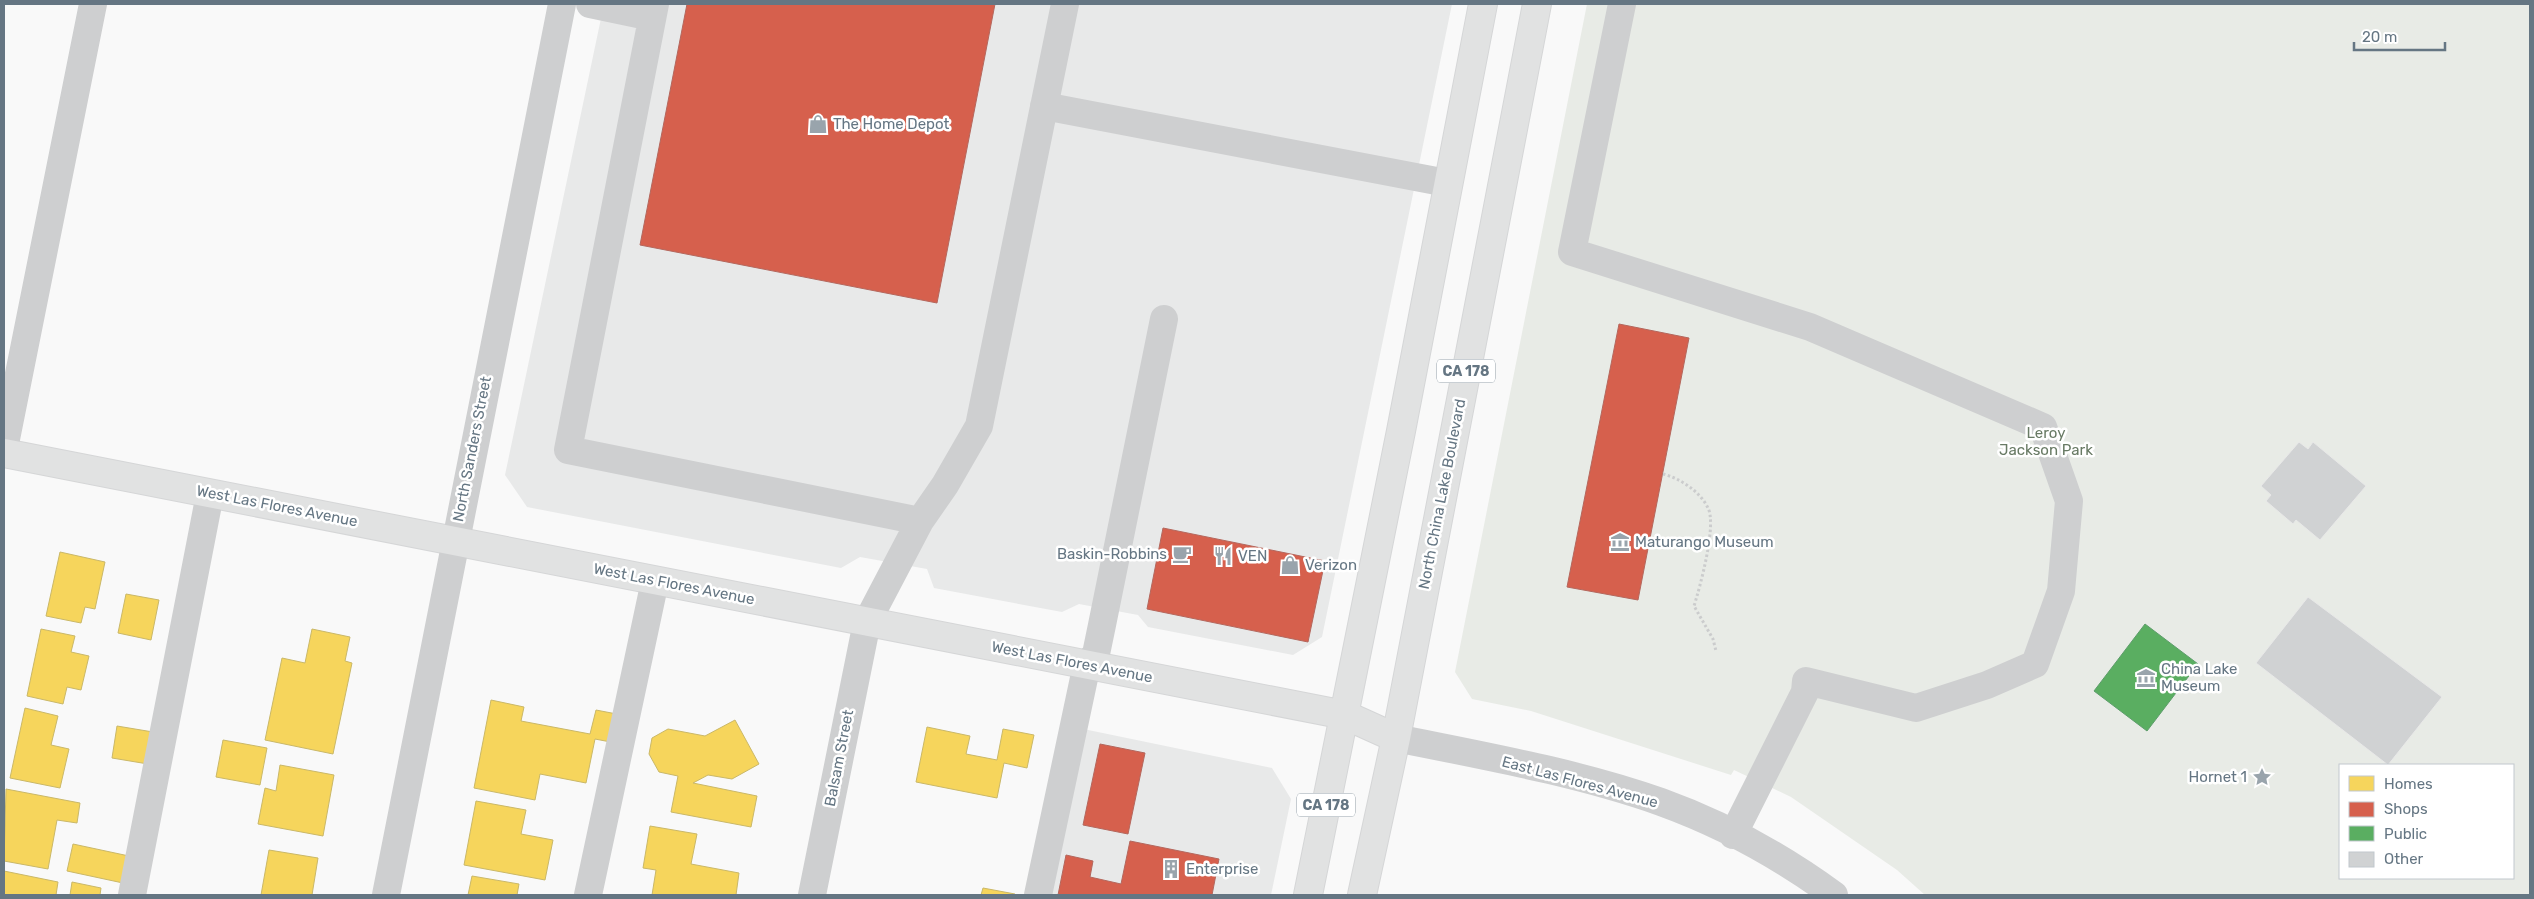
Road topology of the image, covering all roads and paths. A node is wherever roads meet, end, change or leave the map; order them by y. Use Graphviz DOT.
graph roads {
  1 [pos="93,4"];
  2 [pos="562,4"];
  3 [pos="590,4"];
  4 [pos="1065,4"];
  5 [pos="1483,4"];
  6 [pos="1622,4"];
  7 [pos="654,10"];
  8 [pos="1534,10"];
  9 [pos="1044,106"];
  10 [pos="1448,183"];
  11 [pos="1164,319"];
  12 [pos="4,449"];
  13 [pos="4,453"];
  14 [pos="1663,474"];
  15 [pos="210,494"];
  16 [pos="920,521"];
  17 [pos="454,540"];
  18 [pos="655,581"];
  19 [pos="867,622"];
  20 [pos="1716,651"];
  21 [pos="1087,664"];
  22 [pos="1345,715"];
  23 [pos="1396,738"];
  24 [pos="1733,834"];
  25 [pos="132,895"];
  26 [pos="386,895"];
  27 [pos="588,895"];
  28 [pos="812,895"];
  29 [pos="1038,895"];
  30 [pos="1308,895"];
  31 [pos="1362,895"];
  32 [pos="1834,895"];
  1 -- 12 [label="street"];
  2 -- 17 [label="street, North Sanders Street"];
  3 -- 7 [label="street"];
  4 -- 9 [label="street, Balsam Street"];
  5 -- 10 [label="main road, CA 178"];
  6 -- 24 [label="street"];
  7 -- 16 [label="street"];
  8 -- 23 [label="main road, North China Lake Boulevard / CA 178"];
  9 -- 10 [label="street"];
  9 -- 16 [label="street, Balsam Street"];
  10 -- 22 [label="main road, CA 178"];
  11 -- 21 [label="street"];
  13 -- 15 [label="main road, West Las Flores Avenue"];
  14 -- 20 [label="path"];
  15 -- 17 [label="main road, West Las Flores Avenue"];
  15 -- 25 [label="street"];
  16 -- 19 [label="street, Balsam Street"];
  17 -- 18 [label="main road, West Las Flores Avenue"];
  17 -- 26 [label="street, North Sanders Street"];
  18 -- 19 [label="main road, West Las Flores Avenue"];
  18 -- 27 [label="street"];
  19 -- 21 [label="main road, West Las Flores Avenue"];
  19 -- 28 [label="street, Balsam Street"];
  21 -- 22 [label="main road, West Las Flores Avenue"];
  21 -- 29 [label="street"];
  22 -- 23 [label="main road, West Las Flores Avenue"];
  22 -- 30 [label="main road, CA 178"];
  23 -- 24 [label="street, East Las Flores Avenue"];
  23 -- 31 [label="main road, North China Lake Boulevard / CA 178"];
  24 -- 32 [label="street, East Las Flores Avenue"];
}
